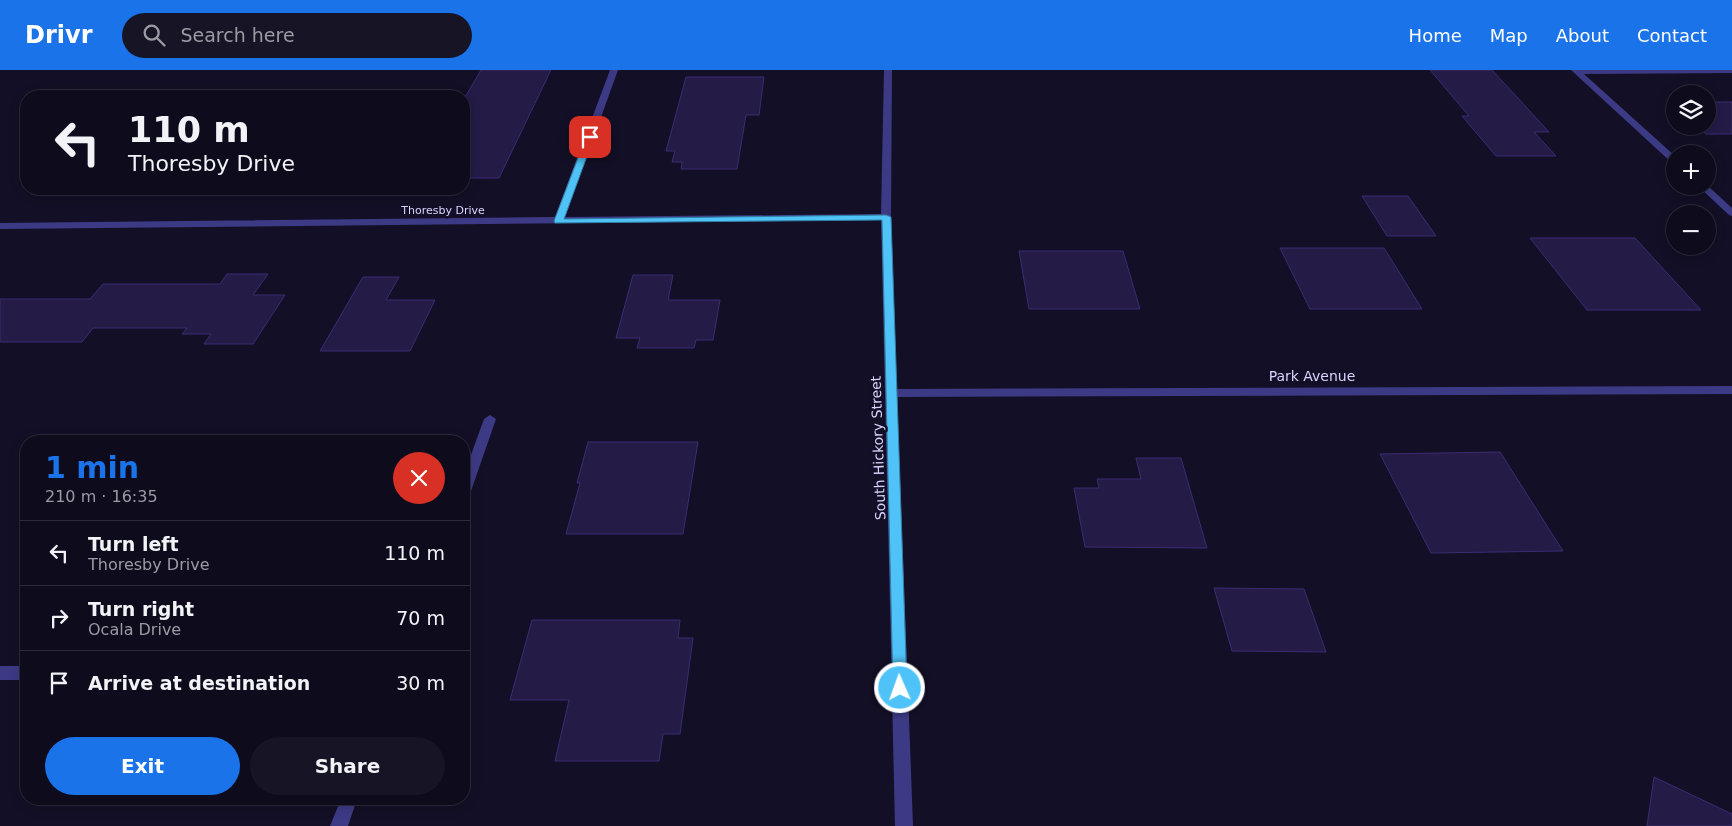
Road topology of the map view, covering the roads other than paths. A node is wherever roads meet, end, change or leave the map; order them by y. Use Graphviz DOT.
graph roads {
  1 [pos="614,70"];
  2 [pos="888,70"];
  3 [pos="1576,71"];
  4 [pos="1732,71"];
  5 [pos="1666,153"];
  6 [pos="1712,195"];
  7 [pos="1732,213"];
  8 [pos="886,217"];
  9 [pos="559,221"];
  10 [pos="0,226"];
  11 [pos="1732,390"];
  12 [pos="891,393"];
  13 [pos="490,419"];
  14 [pos="470,474"];
  15 [pos="0,673"];
  16 [pos="20,673"];
  17 [pos="347,805"];
  18 [pos="339,826"];
  19 [pos="904,826"];
  1 -- 9 [label="street"];
  2 -- 8 [label="street, South Hickory Street"];
  3 -- 4 [label="street"];
  3 -- 5 [label="street"];
  6 -- 7 [label="street"];
  8 -- 9 [label="street, Thoresby Drive"];
  8 -- 12 [label="street, South Hickory Street"];
  9 -- 10 [label="street, Thoresby Drive"];
  11 -- 12 [label="street, Park Avenue"];
  12 -- 19 [label="street, South Hickory Street"];
  13 -- 14 [label="street"];
  15 -- 16 [label="street"];
  17 -- 18 [label="street"];
}
